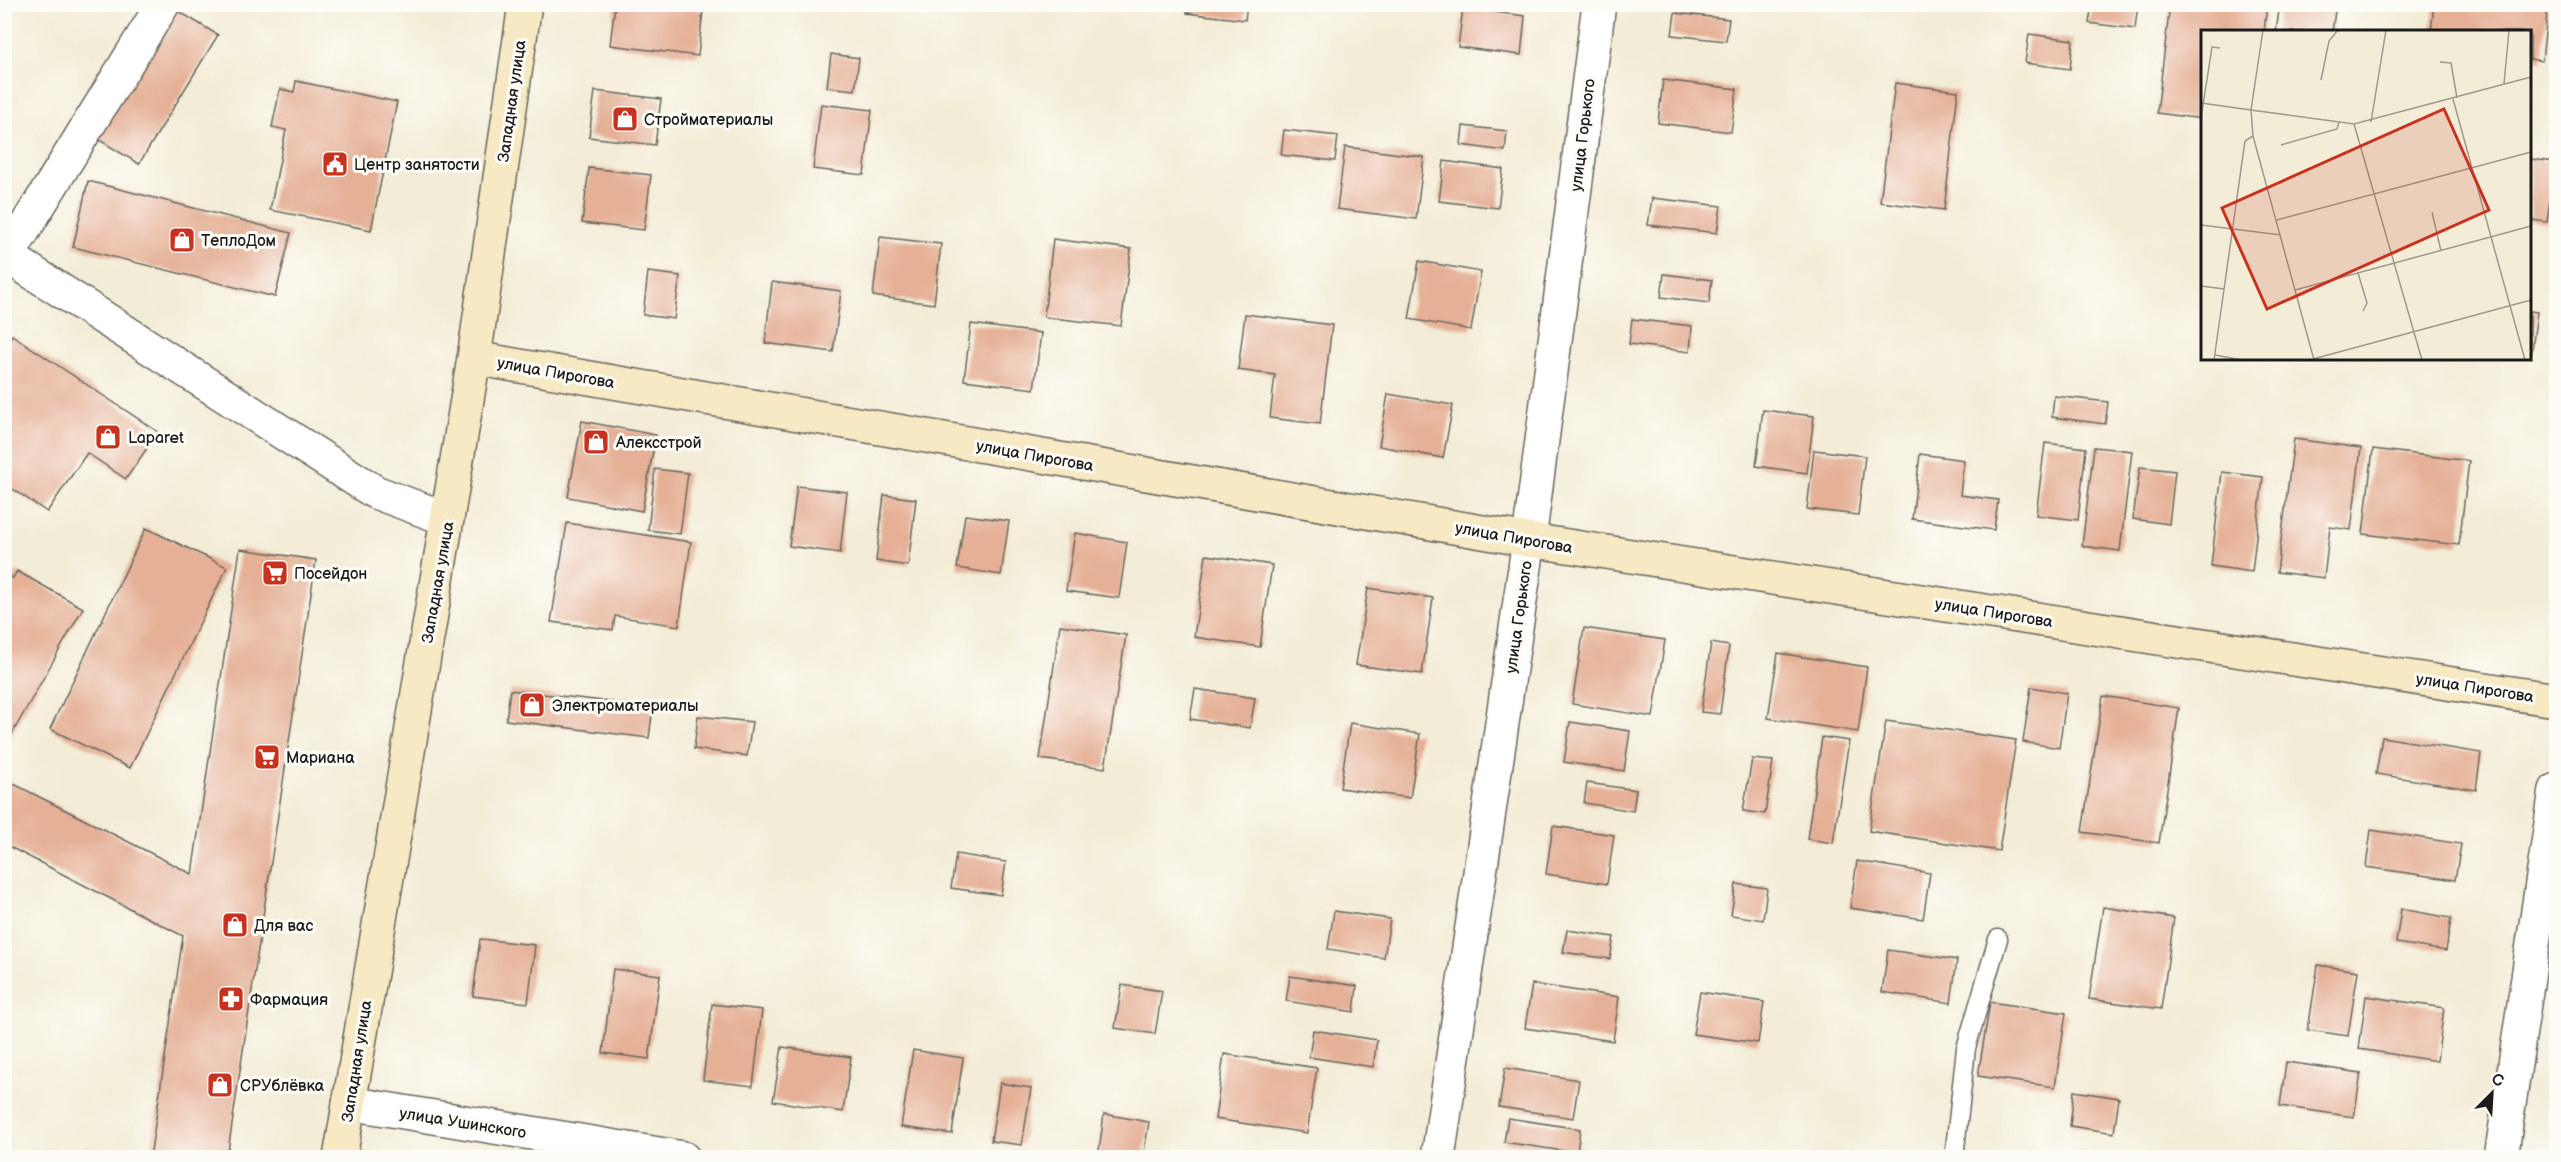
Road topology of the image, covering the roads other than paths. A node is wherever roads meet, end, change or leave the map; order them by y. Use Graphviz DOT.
graph roads {
  1 [pos="163,4"];
  2 [pos="525,4"];
  3 [pos="1599,4"];
  4 [pos="5,257"];
  5 [pos="474,358"];
  6 [pos="447,519"];
  7 [pos="1529,540"];
  8 [pos="2556,700"];
  9 [pos="2556,790"];
  10 [pos="1998,939"];
  11 [pos="349,1103"];
  12 [pos="340,1158"];
  13 [pos="683,1158"];
  14 [pos="1438,1158"];
  15 [pos="1954,1158"];
  16 [pos="2501,1158"];
  1 -- 4 [label="street"];
  2 -- 5 [label="street, Западная улица"];
  3 -- 7 [label="street, улица Горького"];
  4 -- 6 [label="street"];
  5 -- 6 [label="street, Западная улица"];
  5 -- 7 [label="street, улица Пирогова"];
  6 -- 11 [label="street, Западная улица"];
  7 -- 8 [label="street, улица Пирогова"];
  7 -- 14 [label="street, улица Горького"];
  9 -- 16 [label="street"];
  10 -- 15 [label="lane"];
  11 -- 12 [label="street, Западная улица"];
  11 -- 13 [label="street, улица Ушинского"];
}
